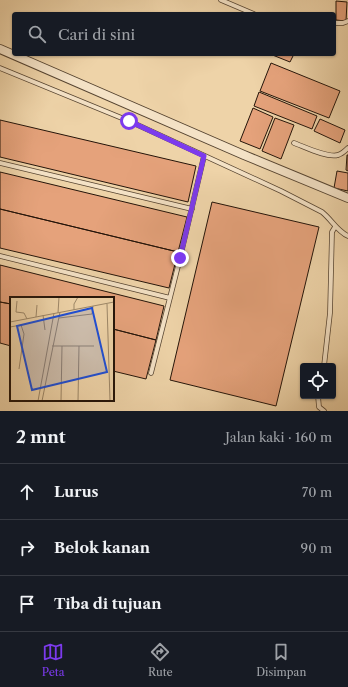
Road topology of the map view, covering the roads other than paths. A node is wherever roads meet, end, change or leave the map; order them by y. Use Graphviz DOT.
graph roads {
  1 [pos="222,0"];
  2 [pos="249,12"];
  3 [pos="348,21"];
  4 [pos="336,23"];
  5 [pos="0,49"];
  6 [pos="12,54"];
  7 [pos="16,56"];
  8 [pos="0,68"];
  9 [pos="294,143"];
  10 [pos="348,148"];
  11 [pos="204,156"];
  12 [pos="0,163"];
  13 [pos="348,198"];
  14 [pos="192,209"];
  15 [pos="335,227"];
  16 [pos="348,236"];
  17 [pos="0,256"];
  18 [pos="170,298"];
  19 [pos="324,363"];
  20 [pos="151,373"];
  21 [pos="318,399"];
  22 [pos="324,411"];
  1 -- 2 [label="lane"];
  3 -- 4 [label="lane"];
  5 -- 6 [label="street"];
  7 -- 13 [label="street"];
  8 -- 11 [label="lane"];
  9 -- 10 [label="lane"];
  11 -- 14 [label="lane"];
  11 -- 15 [label="lane"];
  12 -- 14 [label="lane"];
  14 -- 18 [label="lane"];
  15 -- 16 [label="lane"];
  15 -- 19 [label="lane"];
  17 -- 18 [label="lane"];
  18 -- 20 [label="lane"];
  21 -- 22 [label="lane"];
}
